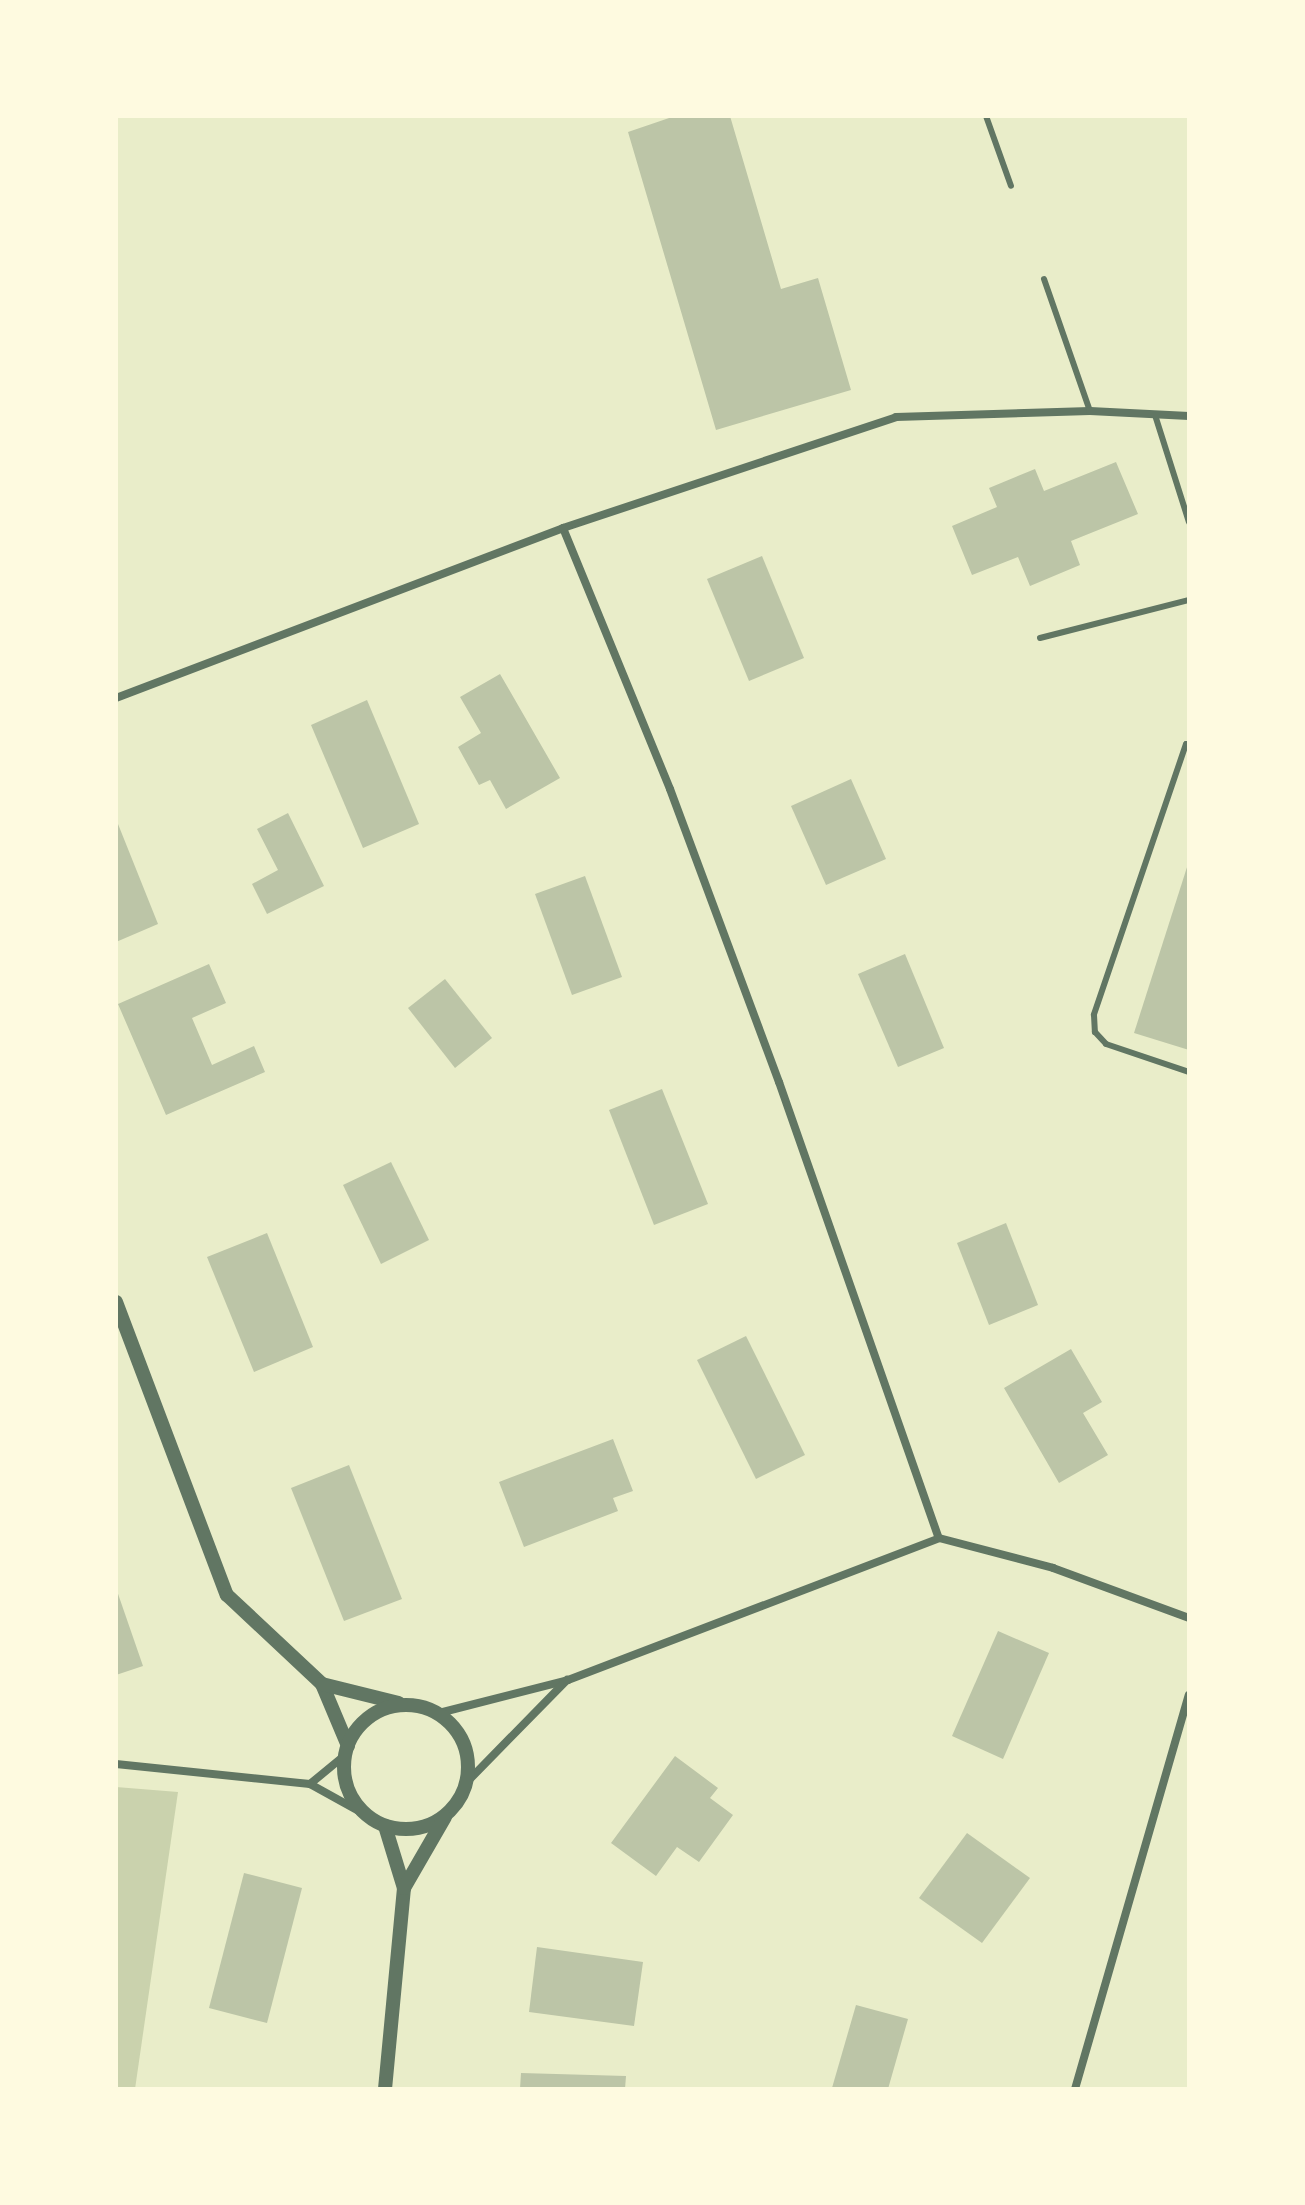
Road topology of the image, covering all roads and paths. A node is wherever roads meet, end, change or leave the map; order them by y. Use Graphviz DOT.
graph roads {
  1 [pos="986,116"];
  2 [pos="1011,186"];
  3 [pos="1044,279"];
  4 [pos="1090,411"];
  5 [pos="1155,415"];
  6 [pos="1189,416"];
  7 [pos="1189,522"];
  8 [pos="563,528"];
  9 [pos="1189,600"];
  10 [pos="1040,638"];
  11 [pos="116,698"];
  12 [pos="1189,745"];
  13 [pos="1189,1072"];
  14 [pos="116,1302"];
  15 [pos="939,1538"];
  16 [pos="1189,1618"];
  17 [pos="568,1680"];
  18 [pos="322,1684"];
  19 [pos="1189,1695"];
  20 [pos="401,1704"];
  21 [pos="439,1713"];
  22 [pos="346,1751"];
  23 [pos="116,1764"];
  24 [pos="467,1782"];
  25 [pos="310,1784"];
  26 [pos="366,1815"];
  27 [pos="446,1815"];
  28 [pos="385,1826"];
  29 [pos="404,1888"];
  30 [pos="385,2089"];
  31 [pos="1075,2089"];
  1 -- 2 [label="lane"];
  3 -- 4 [label="lane"];
  4 -- 5 [label="street"];
  4 -- 8 [label="street"];
  5 -- 6 [label="street"];
  5 -- 7 [label="lane"];
  8 -- 11 [label="street"];
  8 -- 15 [label="street"];
  9 -- 10 [label="lane"];
  12 -- 13 [label="lane"];
  14 -- 18 [label="street"];
  15 -- 16 [label="street"];
  15 -- 17 [label="street"];
  17 -- 21 [label="street"];
  17 -- 24 [label="street"];
  18 -- 20 [label="street"];
  18 -- 22 [label="street"];
  19 -- 31 [label="street"];
  20 -- 21 [label="street"];
  20 -- 22 [label="street"];
  21 -- 24 [label="street"];
  22 -- 25 [label="street"];
  22 -- 26 [label="street"];
  23 -- 25 [label="street"];
  24 -- 27 [label="street"];
  25 -- 26 [label="street"];
  26 -- 28 [label="street"];
  27 -- 28 [label="street"];
  27 -- 29 [label="street"];
  28 -- 29 [label="street"];
  29 -- 30 [label="street"];
}
